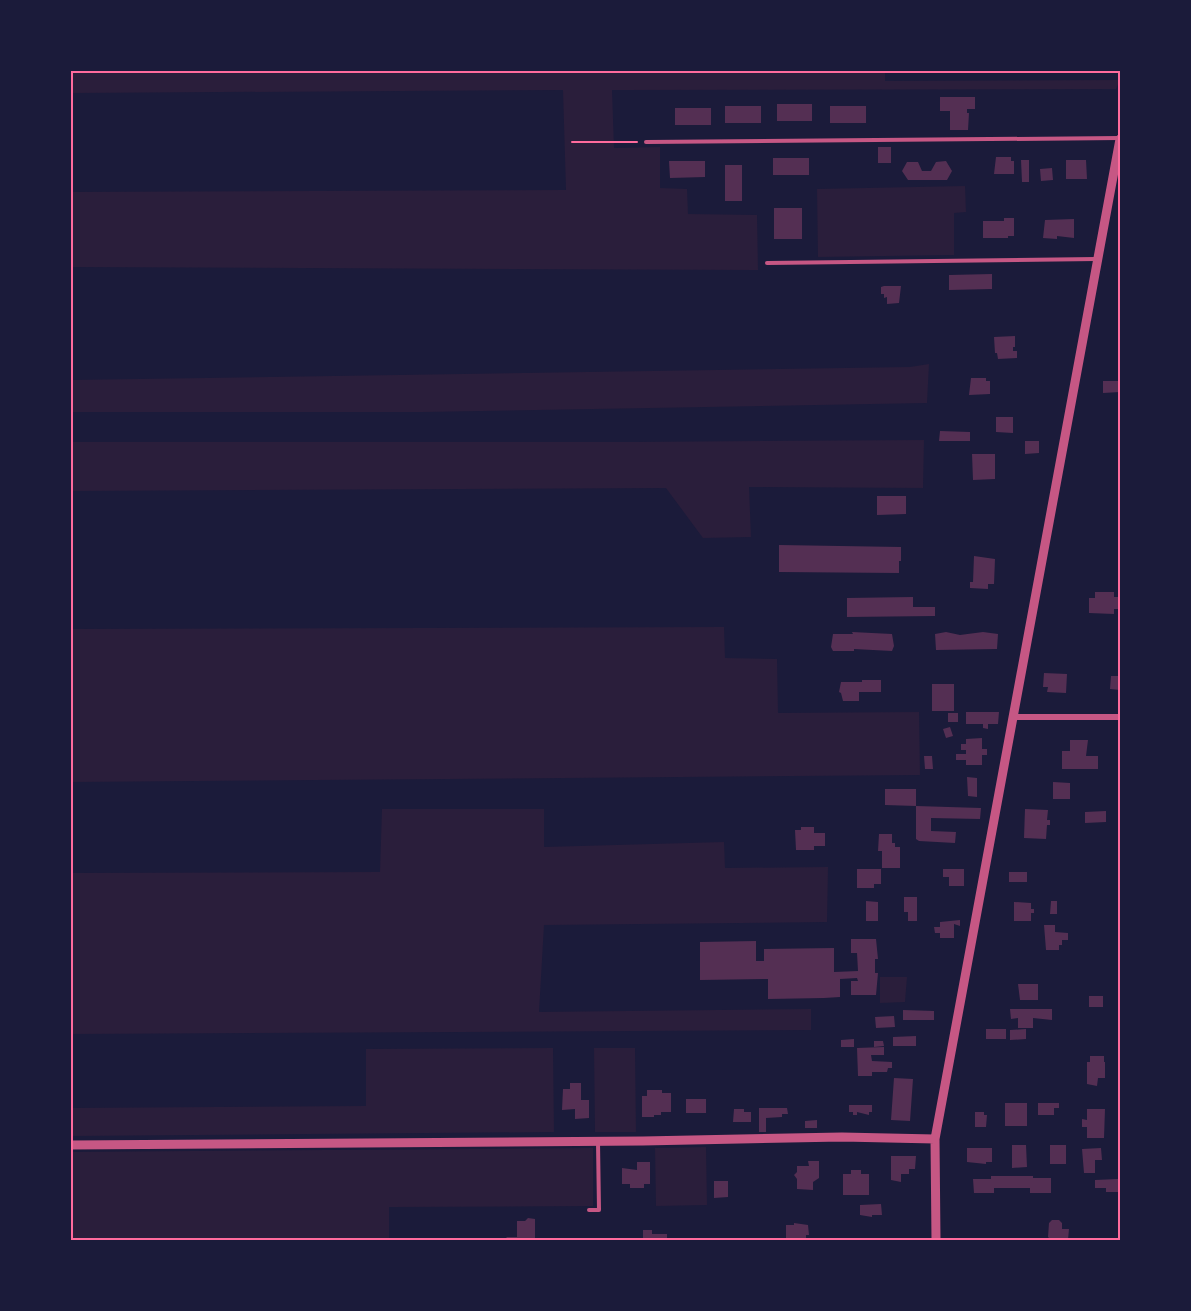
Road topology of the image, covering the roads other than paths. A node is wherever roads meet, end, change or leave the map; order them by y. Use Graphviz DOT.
graph roads {
  1 [pos="1120,138"];
  2 [pos="646,142"];
  3 [pos="1116,183"];
  4 [pos="1098,259"];
  5 [pos="767,263"];
  6 [pos="1015,717"];
  7 [pos="1120,717"];
  8 [pos="935,1139"];
  9 [pos="598,1141"];
  10 [pos="70,1145"];
  11 [pos="588,1210"];
  12 [pos="936,1240"];
  1 -- 2 [label="lane"];
  1 -- 3 [label="street"];
  3 -- 4 [label="street"];
  4 -- 5 [label="lane"];
  4 -- 6 [label="street"];
  6 -- 7 [label="street"];
  6 -- 8 [label="street"];
  8 -- 9 [label="street"];
  8 -- 12 [label="street"];
  9 -- 10 [label="street"];
  9 -- 11 [label="lane"];
}
